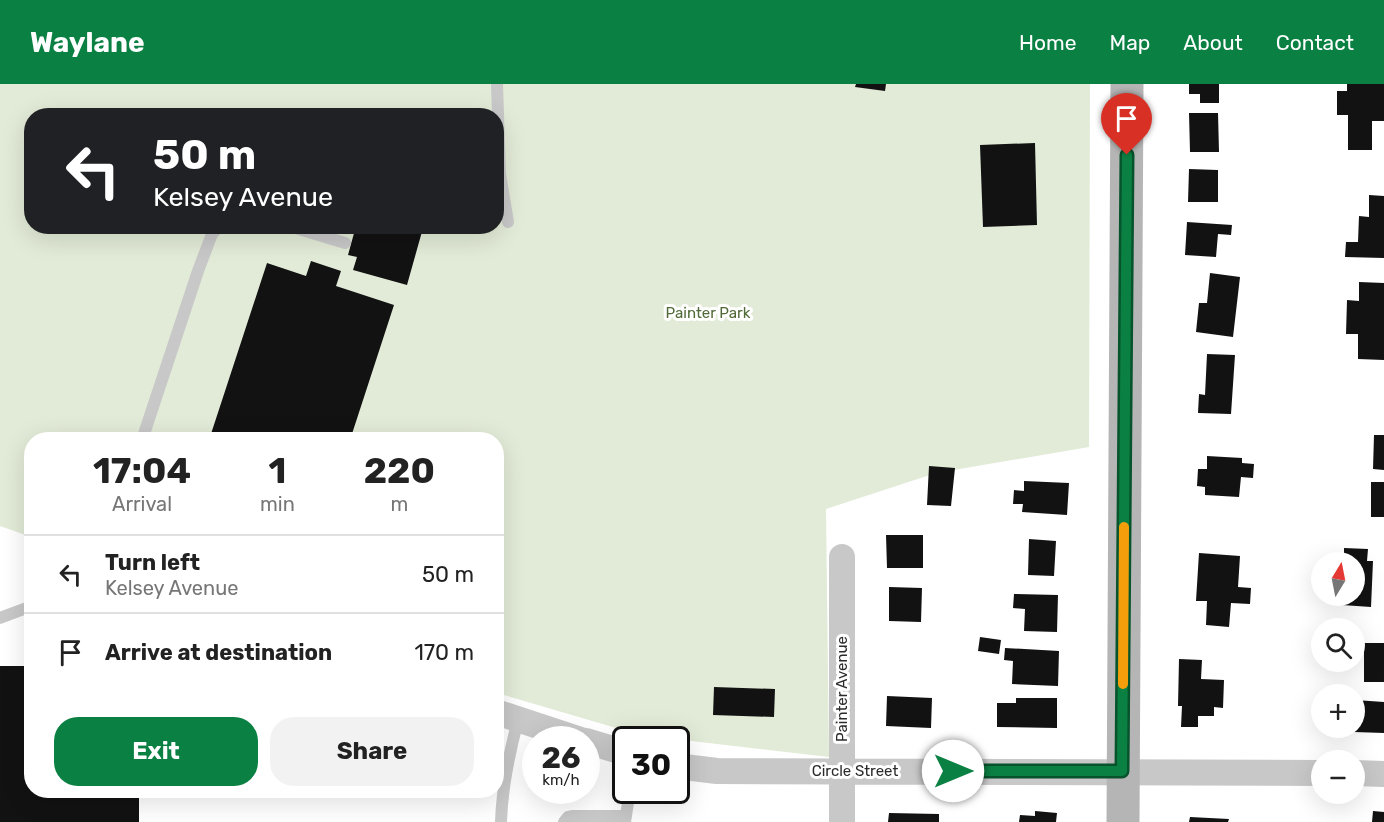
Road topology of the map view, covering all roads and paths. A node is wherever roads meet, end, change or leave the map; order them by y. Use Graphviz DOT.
graph roads {
  1 [pos="497,84"];
  2 [pos="1127,84"];
  3 [pos="498,108"];
  4 [pos="504,198"];
  5 [pos="508,222"];
  6 [pos="212,234"];
  7 [pos="315,234"];
  8 [pos="345,243"];
  9 [pos="145,432"];
  10 [pos="842,557"];
  11 [pos="24,609"];
  12 [pos="0,618"];
  13 [pos="508,716"];
  14 [pos="538,726"];
  15 [pos="690,768"];
  16 [pos="842,771"];
  17 [pos="1122,771"];
  18 [pos="1311,773"];
  19 [pos="1365,773"];
  20 [pos="1384,774"];
  21 [pos="504,783"];
  22 [pos="502,798"];
  23 [pos="628,804"];
  24 [pos="625,819"];
  25 [pos="501,822"];
  26 [pos="564,822"];
  27 [pos="842,822"];
  28 [pos="1123,822"];
  1 -- 3 [label="lane"];
  2 -- 17 [label="street"];
  4 -- 5 [label="lane"];
  6 -- 9 [label="lane"];
  7 -- 8 [label="lane"];
  10 -- 16 [label="street, Painter Avenue"];
  11 -- 12 [label="lane"];
  13 -- 14 [label="street"];
  13 -- 21 [label="lane"];
  15 -- 16 [label="street, Circle Street"];
  16 -- 17 [label="street, Circle Street"];
  16 -- 27 [label="street, Painter Avenue"];
  17 -- 18 [label="street, Circle Street"];
  17 -- 28 [label="street"];
  19 -- 20 [label="street"];
  22 -- 25 [label="lane"];
  23 -- 24 [label="lane"];
  24 -- 26 [label="lane"];
}
